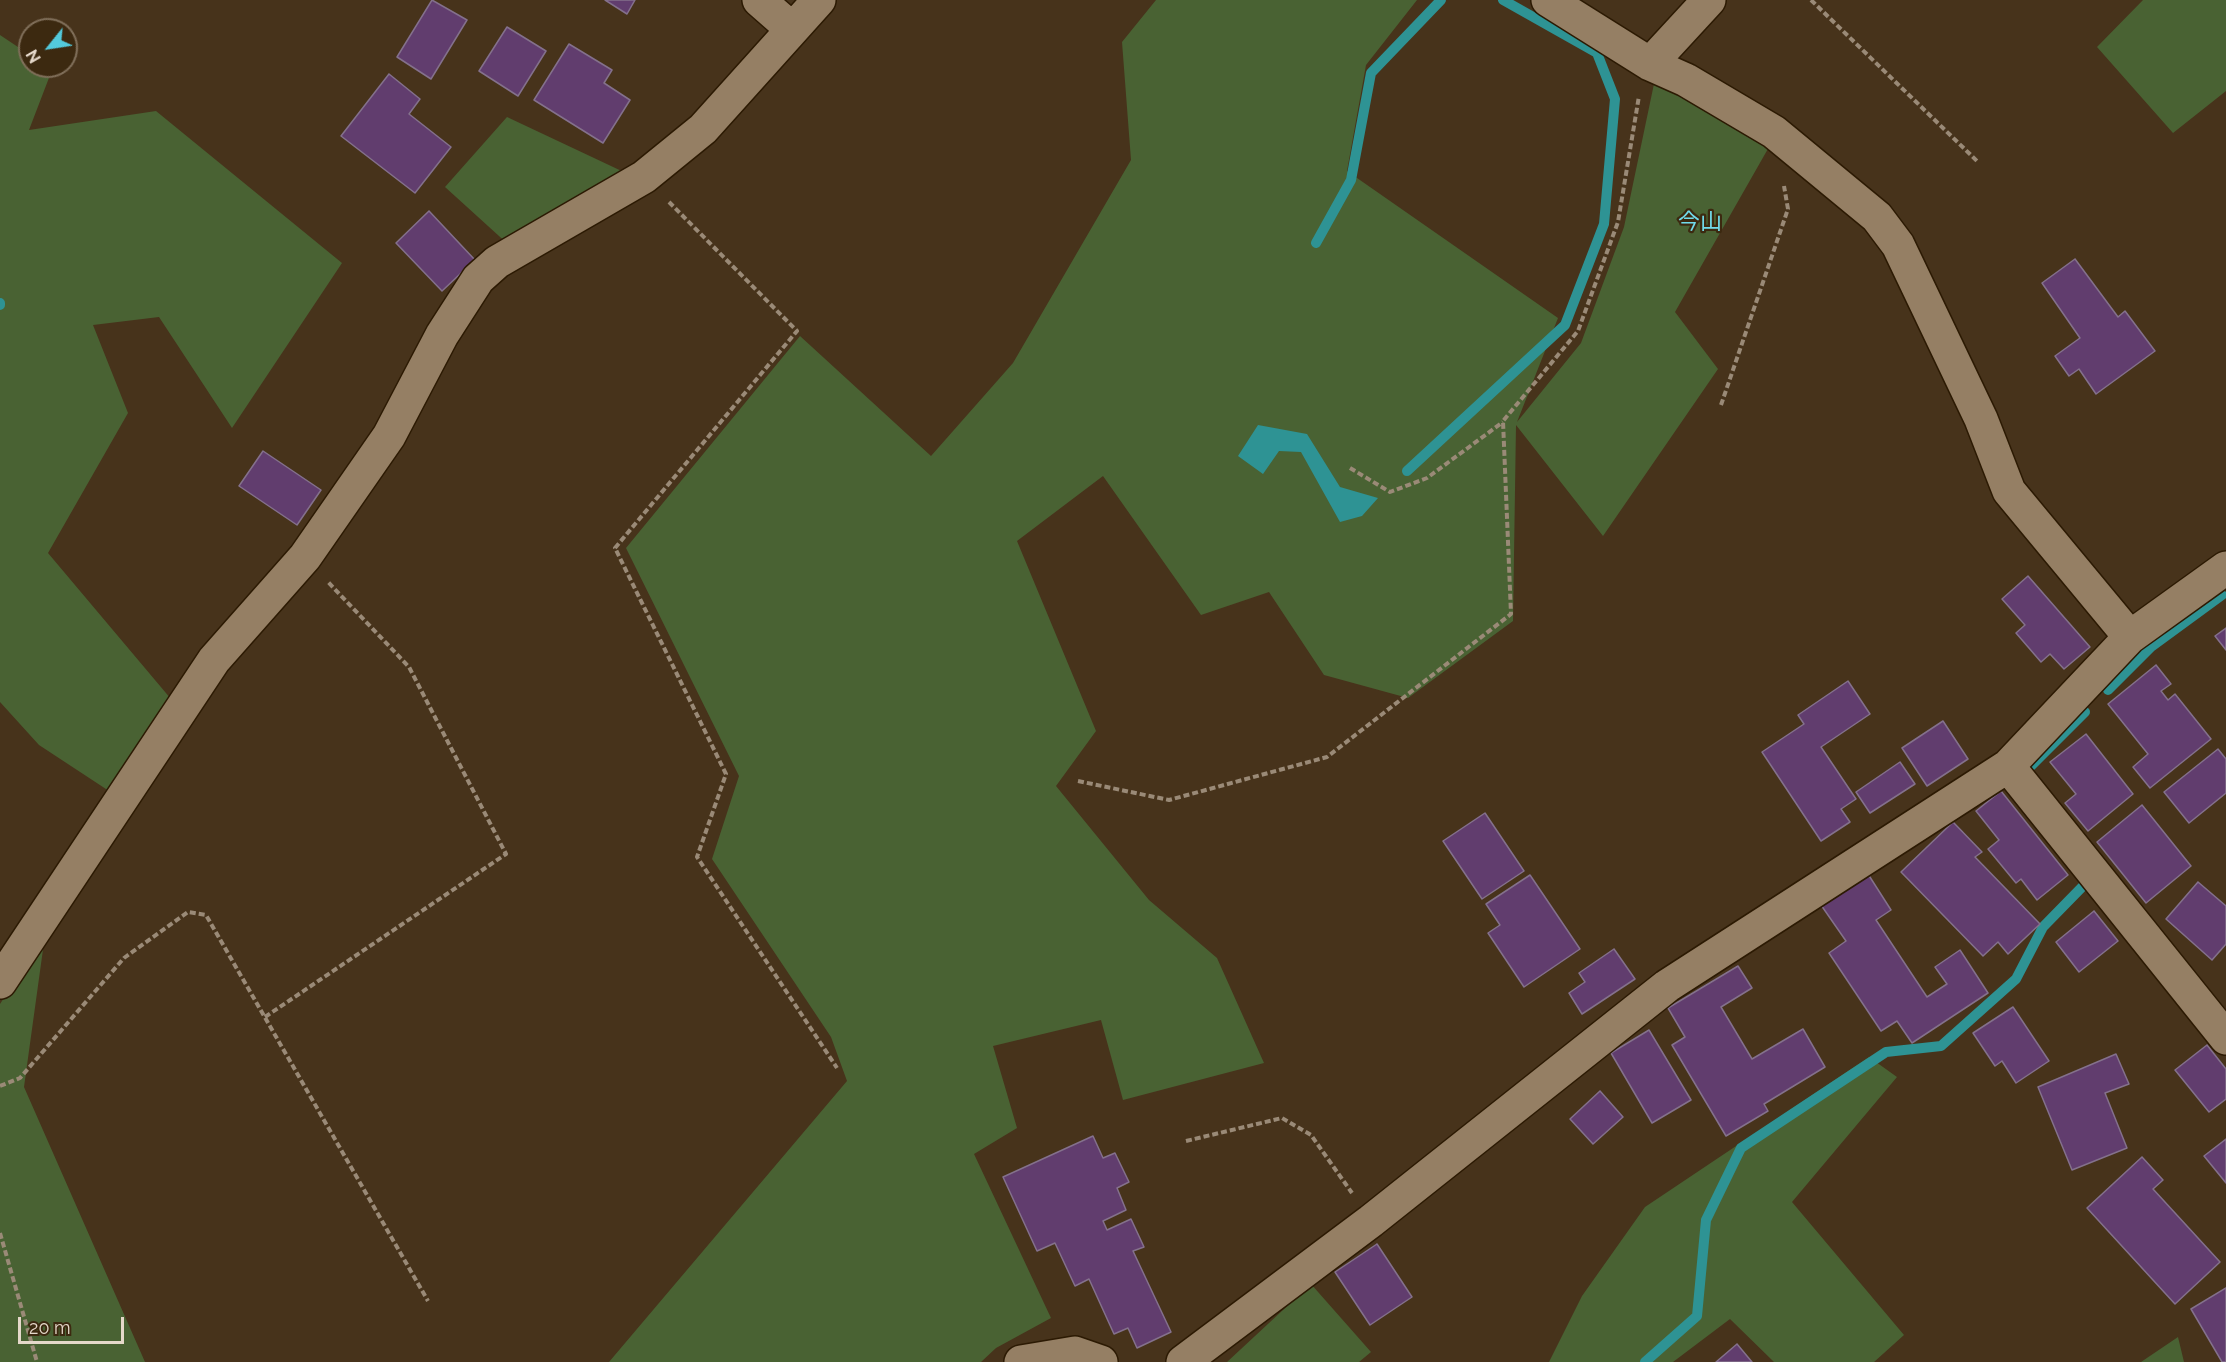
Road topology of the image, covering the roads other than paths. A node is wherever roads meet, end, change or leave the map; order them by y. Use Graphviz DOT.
graph roads {
  1 [pos="759,0"];
  2 [pos="819,0"];
  3 [pos="1548,0"];
  4 [pos="1708,0"];
  5 [pos="792,29"];
  6 [pos="1650,64"];
  7 [pos="2226,568"];
  8 [pos="2130,637"];
  9 [pos="2008,766"];
  10 [pos="0,982"];
  11 [pos="2226,1038"];
  12 [pos="1021,1362"];
  13 [pos="1101,1362"];
  14 [pos="1184,1362"];
  1 -- 5 [label="street"];
  2 -- 5 [label="street"];
  3 -- 6 [label="street"];
  4 -- 6 [label="street"];
  5 -- 10 [label="street"];
  6 -- 8 [label="street"];
  7 -- 8 [label="street"];
  8 -- 9 [label="street"];
  9 -- 11 [label="street"];
  9 -- 14 [label="street"];
  12 -- 13 [label="street"];
}
